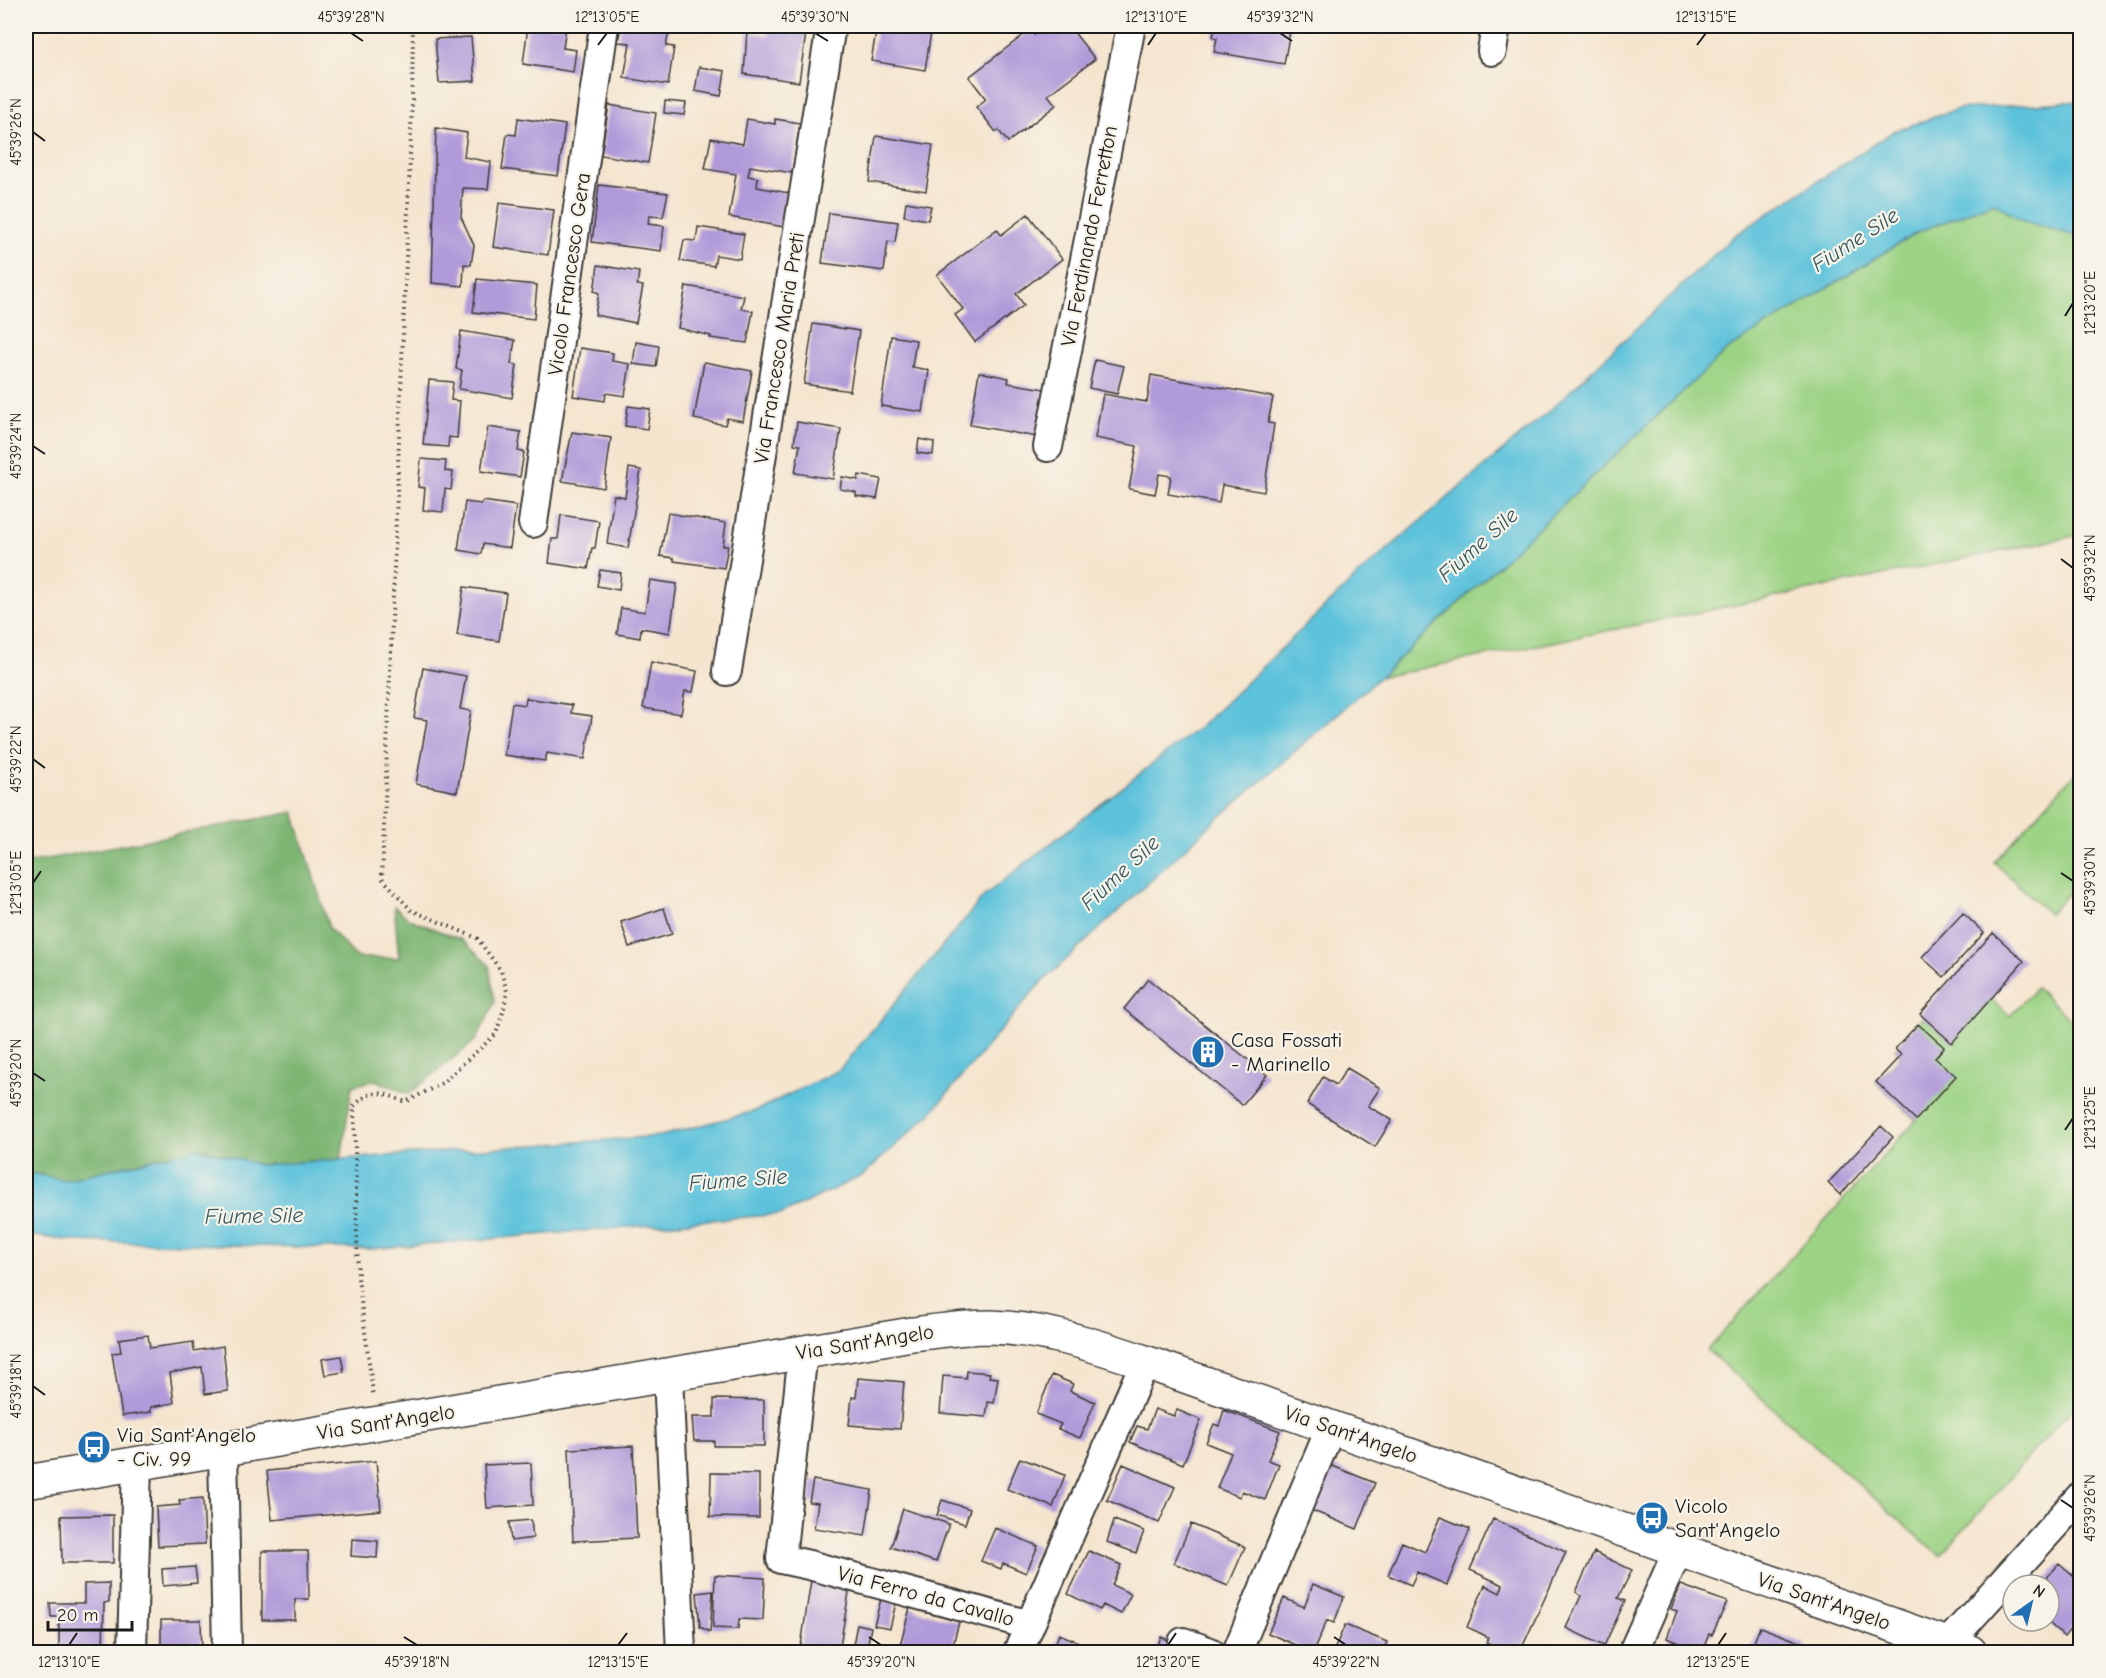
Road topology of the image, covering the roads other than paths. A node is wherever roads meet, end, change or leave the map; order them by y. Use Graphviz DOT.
graph roads {
  1 [pos="604,26"];
  2 [pos="831,26"];
  3 [pos="1131,26"];
  4 [pos="1048,447"];
  5 [pos="533,523"];
  6 [pos="727,670"];
  7 [pos="803,1351"];
  8 [pos="1145,1362"];
  9 [pos="668,1376"];
  10 [pos="1331,1427"];
  11 [pos="223,1448"];
  12 [pos="136,1463"];
  13 [pos="26,1482"];
  14 [pos="2080,1497"];
  15 [pos="1678,1550"];
  16 [pos="1030,1625"];
  17 [pos="1183,1642"];
  18 [pos="1959,1648"];
  19 [pos="132,1653"];
  20 [pos="227,1653"];
  21 [pos="681,1653"];
  22 [pos="1018,1653"];
  23 [pos="1210,1653"];
  24 [pos="1237,1653"];
  25 [pos="1633,1653"];
  1 -- 5 [label="street, Vicolo Francesco Gera"];
  2 -- 6 [label="street, Via Francesco Maria Preti"];
  3 -- 4 [label="street, Via Ferdinando Ferretton"];
  7 -- 8 [label="street, Via Sant'Angelo"];
  7 -- 9 [label="street, Via Sant'Angelo"];
  7 -- 16 [label="street, Via Ferro da Cavallo"];
  8 -- 10 [label="street, Via Sant'Angelo"];
  8 -- 16 [label="street, Via Ferro da Cavallo"];
  9 -- 11 [label="street, Via Sant'Angelo"];
  9 -- 21 [label="street"];
  10 -- 15 [label="street, Via Sant'Angelo"];
  10 -- 24 [label="street"];
  11 -- 12 [label="street, Via Sant'Angelo"];
  11 -- 20 [label="street"];
  12 -- 13 [label="street, Via Sant'Angelo"];
  12 -- 19 [label="street"];
  14 -- 18 [label="street"];
  15 -- 18 [label="street, Via Sant'Angelo"];
  15 -- 25 [label="street"];
  16 -- 22 [label="street"];
  17 -- 23 [label="street"];
}
